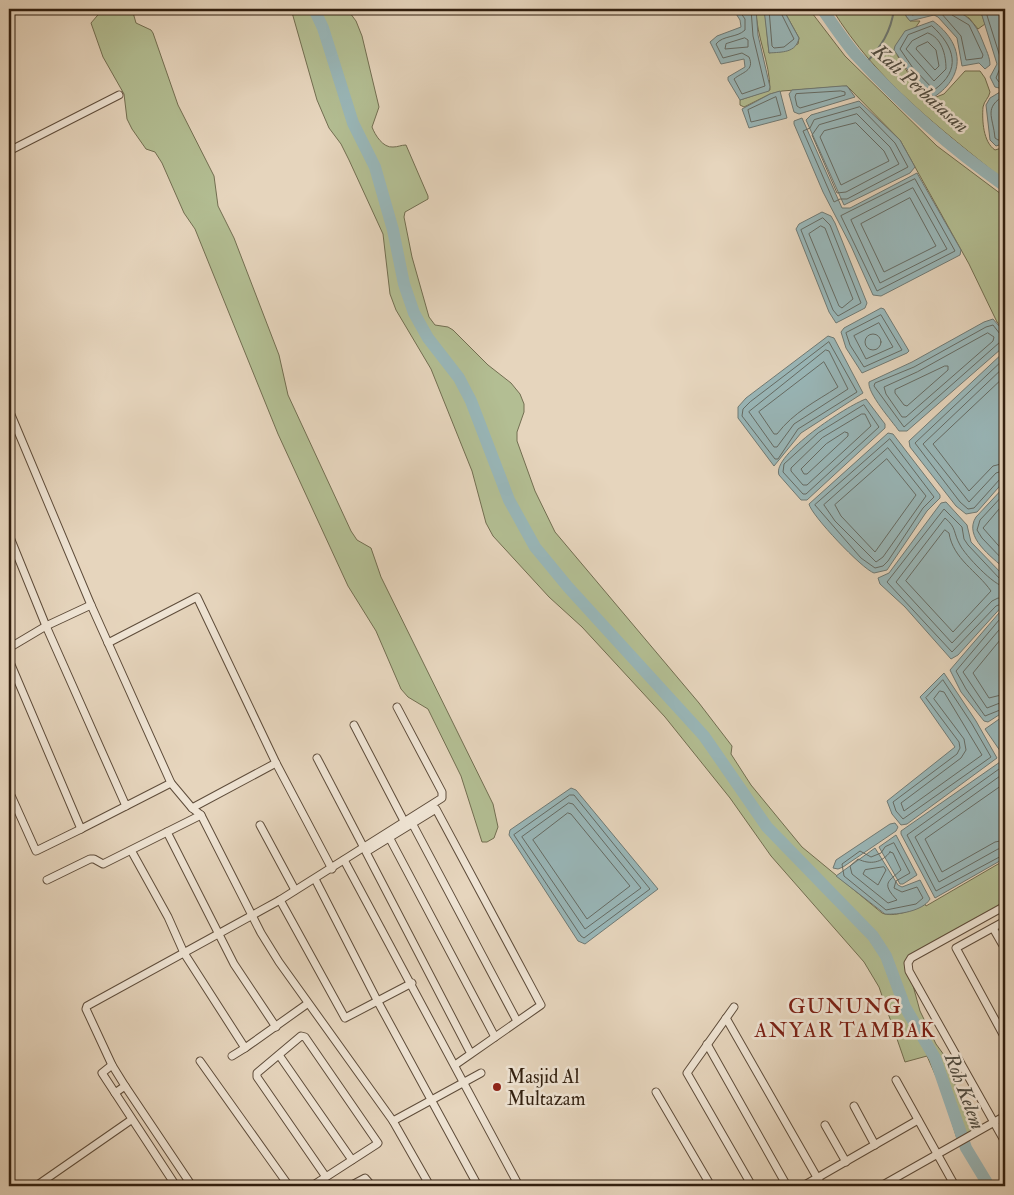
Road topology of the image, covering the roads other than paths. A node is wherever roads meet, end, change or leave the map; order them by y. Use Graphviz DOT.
graph roads {
  1 [pos="119,95"];
  2 [pos="9,151"];
  3 [pos="9,410"];
  4 [pos="12,426"];
  5 [pos="9,535"];
  6 [pos="91,605"];
  7 [pos="46,626"];
  8 [pos="108,643"];
  9 [pos="9,648"];
  10 [pos="9,660"];
  11 [pos="397,706"];
  12 [pos="354,725"];
  13 [pos="317,758"];
  14 [pos="276,763"];
  15 [pos="171,783"];
  16 [pos="9,791"];
  17 [pos="126,806"];
  18 [pos="192,808"];
  19 [pos="201,815"];
  20 [pos="404,821"];
  21 [pos="412,823"];
  22 [pos="260,825"];
  23 [pos="81,828"];
  24 [pos="167,832"];
  25 [pos="389,837"];
  26 [pos="363,846"];
  27 [pos="132,852"];
  28 [pos="344,860"];
  29 [pos="332,869"];
  30 [pos="316,879"];
  31 [pos="47,880"];
  32 [pos="294,890"];
  33 [pos="280,900"];
  34 [pos="1005,906"];
  35 [pos="253,915"];
  36 [pos="1005,921"];
  37 [pos="993,928"];
  38 [pos="218,934"];
  39 [pos="1005,949"];
  40 [pos="184,952"];
  41 [pos="412,983"];
  42 [pos="378,1002"];
  43 [pos="308,1004"];
  44 [pos="734,1007"];
  45 [pos="726,1018"];
  46 [pos="517,1021"];
  47 [pos="276,1027"];
  48 [pos="495,1037"];
  49 [pos="1005,1038"];
  50 [pos="707,1044"];
  51 [pos="245,1048"];
  52 [pos="471,1054"];
  53 [pos="279,1055"];
  54 [pos="232,1056"];
  55 [pos="200,1061"];
  56 [pos="455,1065"];
  57 [pos="107,1068"];
  58 [pos="481,1073"];
  59 [pos="896,1080"];
  60 [pos="464,1082"];
  61 [pos="119,1090"];
  62 [pos="656,1092"];
  63 [pos="431,1100"];
  64 [pos="854,1106"];
  65 [pos="1005,1116"];
  66 [pos="131,1120"];
  67 [pos="918,1120"];
  68 [pos="394,1121"];
  69 [pos="994,1122"];
  70 [pos="825,1125"];
  71 [pos="1005,1142"];
  72 [pos="876,1145"];
  73 [pos="937,1154"];
  74 [pos="352,1160"];
  75 [pos="846,1162"];
  76 [pos="326,1177"];
  77 [pos="818,1178"];
  78 [pos="36,1186"];
  79 [pos="176,1186"];
  80 [pos="192,1186"];
  81 [pos="289,1186"];
  82 [pos="312,1186"];
  83 [pos="350,1186"];
  84 [pos="372,1186"];
  85 [pos="430,1186"];
  86 [pos="478,1186"];
  87 [pos="519,1186"];
  88 [pos="710,1186"];
  89 [pos="752,1186"];
  90 [pos="787,1186"];
  91 [pos="803,1186"];
  92 [pos="822,1186"];
  93 [pos="881,1186"];
  94 [pos="955,1186"];
  1 -- 2 [label="street"];
  3 -- 4 [label="street"];
  4 -- 6 [label="street"];
  5 -- 7 [label="street"];
  6 -- 7 [label="street"];
  6 -- 8 [label="street"];
  7 -- 9 [label="street"];
  7 -- 17 [label="street"];
  8 -- 14 [label="street"];
  8 -- 15 [label="street"];
  10 -- 23 [label="street"];
  11 -- 20 [label="street"];
  12 -- 20 [label="street"];
  13 -- 26 [label="street"];
  14 -- 18 [label="street"];
  14 -- 29 [label="street"];
  15 -- 17 [label="street"];
  15 -- 18 [label="street"];
  16 -- 23 [label="street"];
  17 -- 23 [label="street"];
  18 -- 19 [label="street"];
  19 -- 24 [label="street"];
  19 -- 35 [label="street"];
  20 -- 26 [label="street"];
  21 -- 25 [label="street"];
  21 -- 46 [label="street"];
  21 -- 46 [label="street"];
  22 -- 32 [label="street"];
  24 -- 27 [label="street"];
  24 -- 38 [label="street"];
  25 -- 48 [label="street"];
  25 -- 52 [label="street"];
  26 -- 28 [label="street"];
  27 -- 31 [label="street"];
  27 -- 40 [label="street"];
  28 -- 29 [label="street"];
  28 -- 41 [label="street"];
  29 -- 30 [label="street"];
  30 -- 32 [label="street"];
  30 -- 42 [label="street"];
  32 -- 33 [label="street"];
  33 -- 35 [label="street"];
  33 -- 42 [label="street"];
  34 -- 69 [label="street"];
  35 -- 38 [label="street"];
  35 -- 43 [label="street"];
  36 -- 37 [label="street"];
  37 -- 39 [label="street"];
  37 -- 49 [label="street"];
  38 -- 40 [label="street"];
  38 -- 47 [label="street"];
  40 -- 51 [label="street"];
  40 -- 57 [label="street"];
  41 -- 42 [label="street"];
  41 -- 56 [label="street"];
  42 -- 63 [label="street"];
  43 -- 47 [label="street"];
  43 -- 68 [label="street"];
  44 -- 45 [label="street"];
  45 -- 50 [label="street"];
  45 -- 77 [label="street"];
  46 -- 48 [label="street"];
  47 -- 51 [label="street"];
  48 -- 52 [label="street"];
  50 -- 89 [label="street"];
  50 -- 90 [label="street"];
  51 -- 54 [label="street"];
  52 -- 56 [label="street"];
  53 -- 74 [label="street"];
  53 -- 74 [label="street"];
  53 -- 76 [label="street"];
  55 -- 81 [label="street"];
  56 -- 60 [label="street"];
  57 -- 61 [label="street"];
  57 -- 61 [label="street"];
  58 -- 60 [label="street"];
  59 -- 67 [label="street"];
  60 -- 63 [label="street"];
  60 -- 87 [label="street"];
  61 -- 66 [label="street"];
  61 -- 80 [label="street"];
  62 -- 88 [label="street"];
  63 -- 68 [label="street"];
  63 -- 86 [label="street"];
  64 -- 72 [label="street"];
  65 -- 69 [label="street"];
  66 -- 78 [label="street"];
  66 -- 79 [label="street"];
  67 -- 72 [label="street"];
  67 -- 73 [label="street"];
  68 -- 85 [label="street"];
  69 -- 71 [label="street"];
  69 -- 73 [label="street"];
  70 -- 75 [label="street"];
  72 -- 75 [label="street"];
  73 -- 93 [label="street"];
  73 -- 94 [label="street"];
  74 -- 76 [label="street"];
  75 -- 77 [label="street"];
  76 -- 82 [label="street"];
  77 -- 91 [label="street"];
  77 -- 92 [label="street"];
  83 -- 84 [label="street"];
}
